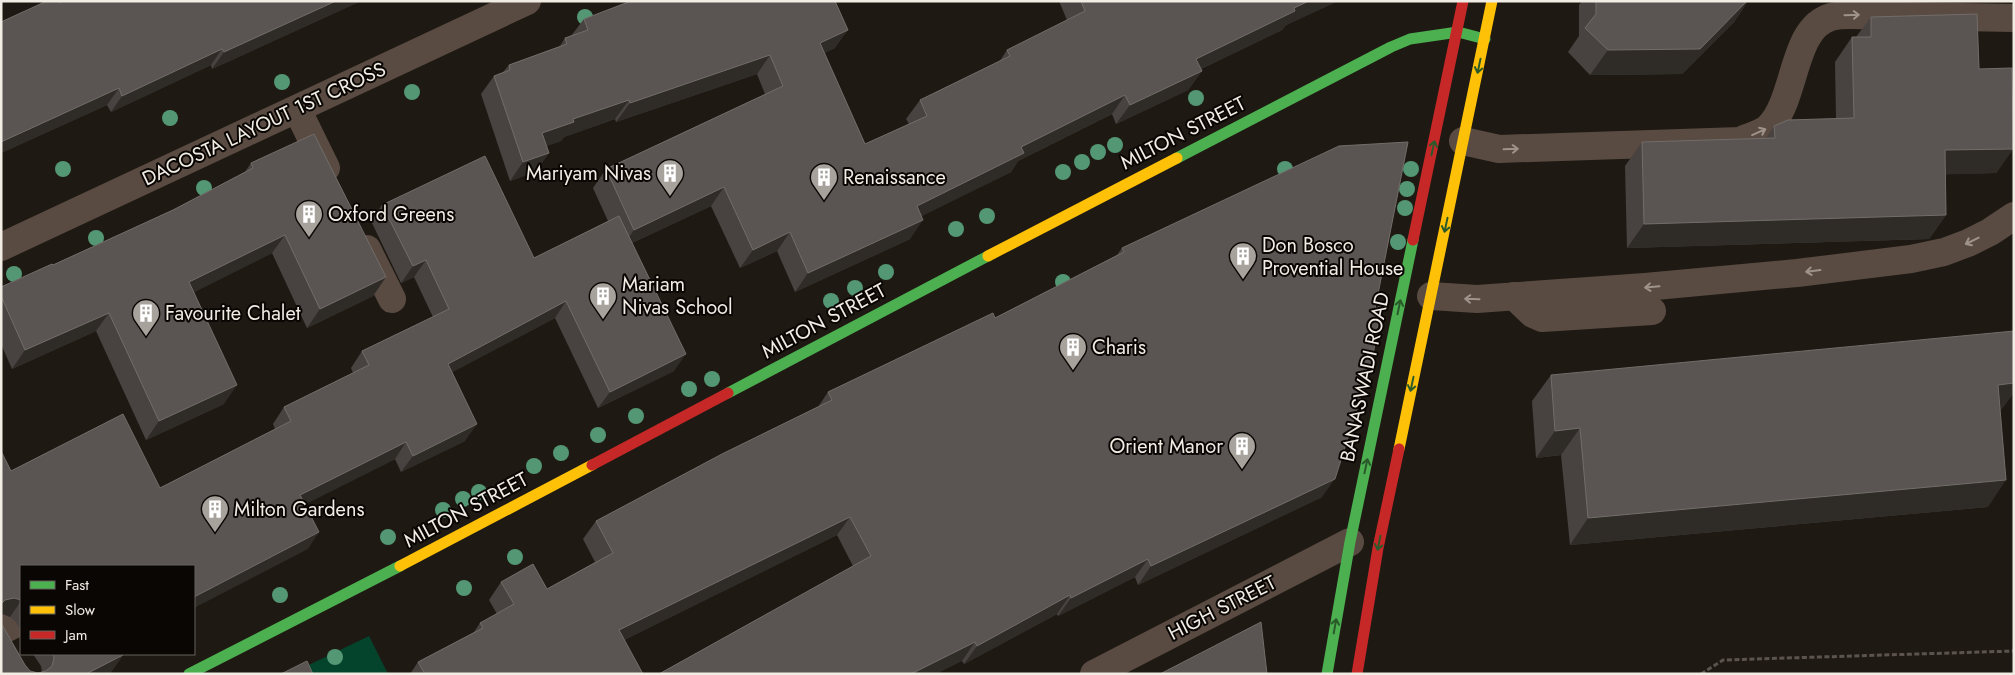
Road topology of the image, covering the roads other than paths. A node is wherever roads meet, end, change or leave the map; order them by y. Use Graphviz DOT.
graph roads {
  1 [pos="527,1"];
  2 [pos="1463,1"];
  3 [pos="1492,1"];
  4 [pos="2014,18"];
  5 [pos="1458,32"];
  6 [pos="1485,39"];
  7 [pos="297,109"];
  8 [pos="1463,142"];
  9 [pos="336,186"];
  10 [pos="2014,216"];
  11 [pos="357,230"];
  12 [pos="1,247"];
  13 [pos="1431,296"];
  14 [pos="1514,296"];
  15 [pos="392,299"];
  16 [pos="1652,311"];
  17 [pos="1350,542"];
  18 [pos="189,674"];
  19 [pos="1094,674"];
  20 [pos="1327,674"];
  21 [pos="1357,674"];
  1 -- 7 [label="street, DACOSTA LAYOUT 1ST CROSS"];
  2 -- 5 [label="street, BANASWADI ROAD"];
  3 -- 6 [label="street"];
  8 -- 4 [label="street, one-way"];
  5 -- 6 [label="street, MILTON STREET"];
  17 -- 5 [label="street, BANASWADI ROAD, one-way"];
  5 -- 18 [label="street, MILTON STREET"];
  6 -- 8 [label="street, one-way"];
  7 -- 9 [label="street"];
  7 -- 12 [label="street, DACOSTA LAYOUT 1ST CROSS"];
  8 -- 13 [label="street, one-way"];
  10 -- 14 [label="street, one-way"];
  11 -- 15 [label="street"];
  14 -- 13 [label="street, one-way"];
  13 -- 21 [label="street, one-way"];
  14 -- 16 [label="street"];
  17 -- 19 [label="street, HIGH STREET"];
  20 -- 17 [label="street, BANASWADI ROAD, one-way"];
}
